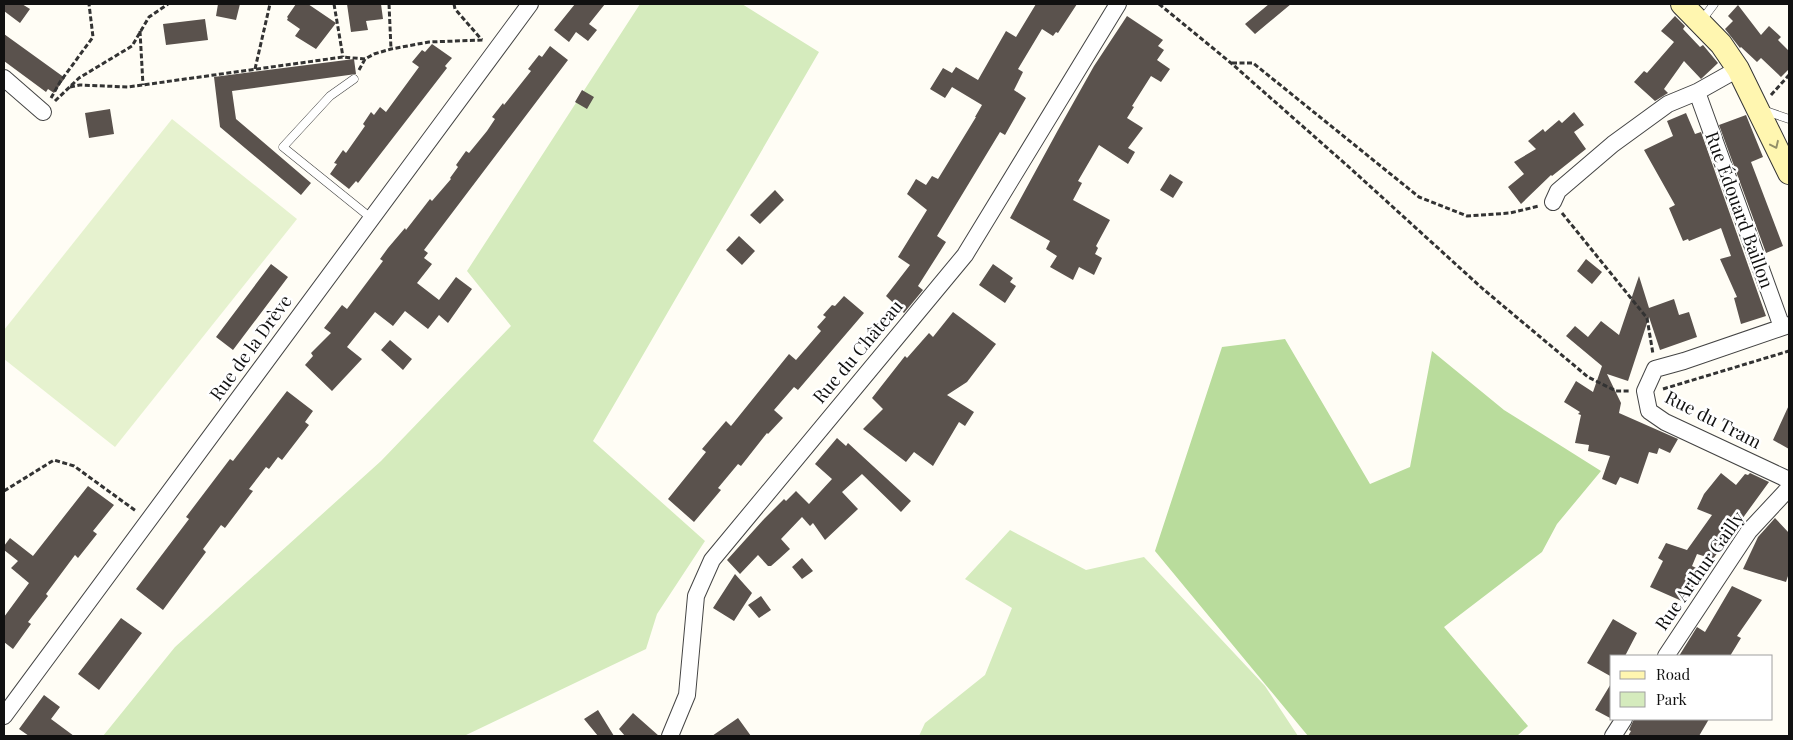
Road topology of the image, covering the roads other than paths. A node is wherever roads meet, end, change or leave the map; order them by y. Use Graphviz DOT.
graph roads {
  1 [pos="530,4"];
  2 [pos="1118,4"];
  3 [pos="1682,4"];
  4 [pos="1714,4"];
  5 [pos="1700,23"];
  6 [pos="1738,69"];
  7 [pos="4,78"];
  8 [pos="354,79"];
  9 [pos="1697,92"];
  10 [pos="1758,108"];
  11 [pos="43,112"];
  12 [pos="1789,119"];
  13 [pos="1789,173"];
  14 [pos="1553,202"];
  15 [pos="371,218"];
  16 [pos="1786,326"];
  17 [pos="1789,480"];
  18 [pos="1789,488"];
  19 [pos="1667,655"];
  20 [pos="4,716"];
  21 [pos="1623,720"];
  22 [pos="670,736"];
  23 [pos="1613,736"];
  1 -- 15 [label="street, Rue de la Drève"];
  2 -- 22 [label="street, Rue du Château"];
  3 -- 5 [label="main road"];
  4 -- 5 [label="lane"];
  5 -- 6 [label="main road"];
  6 -- 9 [label="street"];
  6 -- 10 [label="main road"];
  7 -- 11 [label="street"];
  8 -- 15 [label="lane"];
  9 -- 14 [label="street"];
  9 -- 16 [label="street, Rue Édouard Baillon"];
  10 -- 12 [label="lane"];
  10 -- 13 [label="main road, one-way"];
  15 -- 20 [label="street, Rue de la Drève"];
  16 -- 17 [label="street, Rue du Tram"];
  18 -- 19 [label="street, Rue Arthur Gailly"];
  21 -- 23 [label="street"];
}
